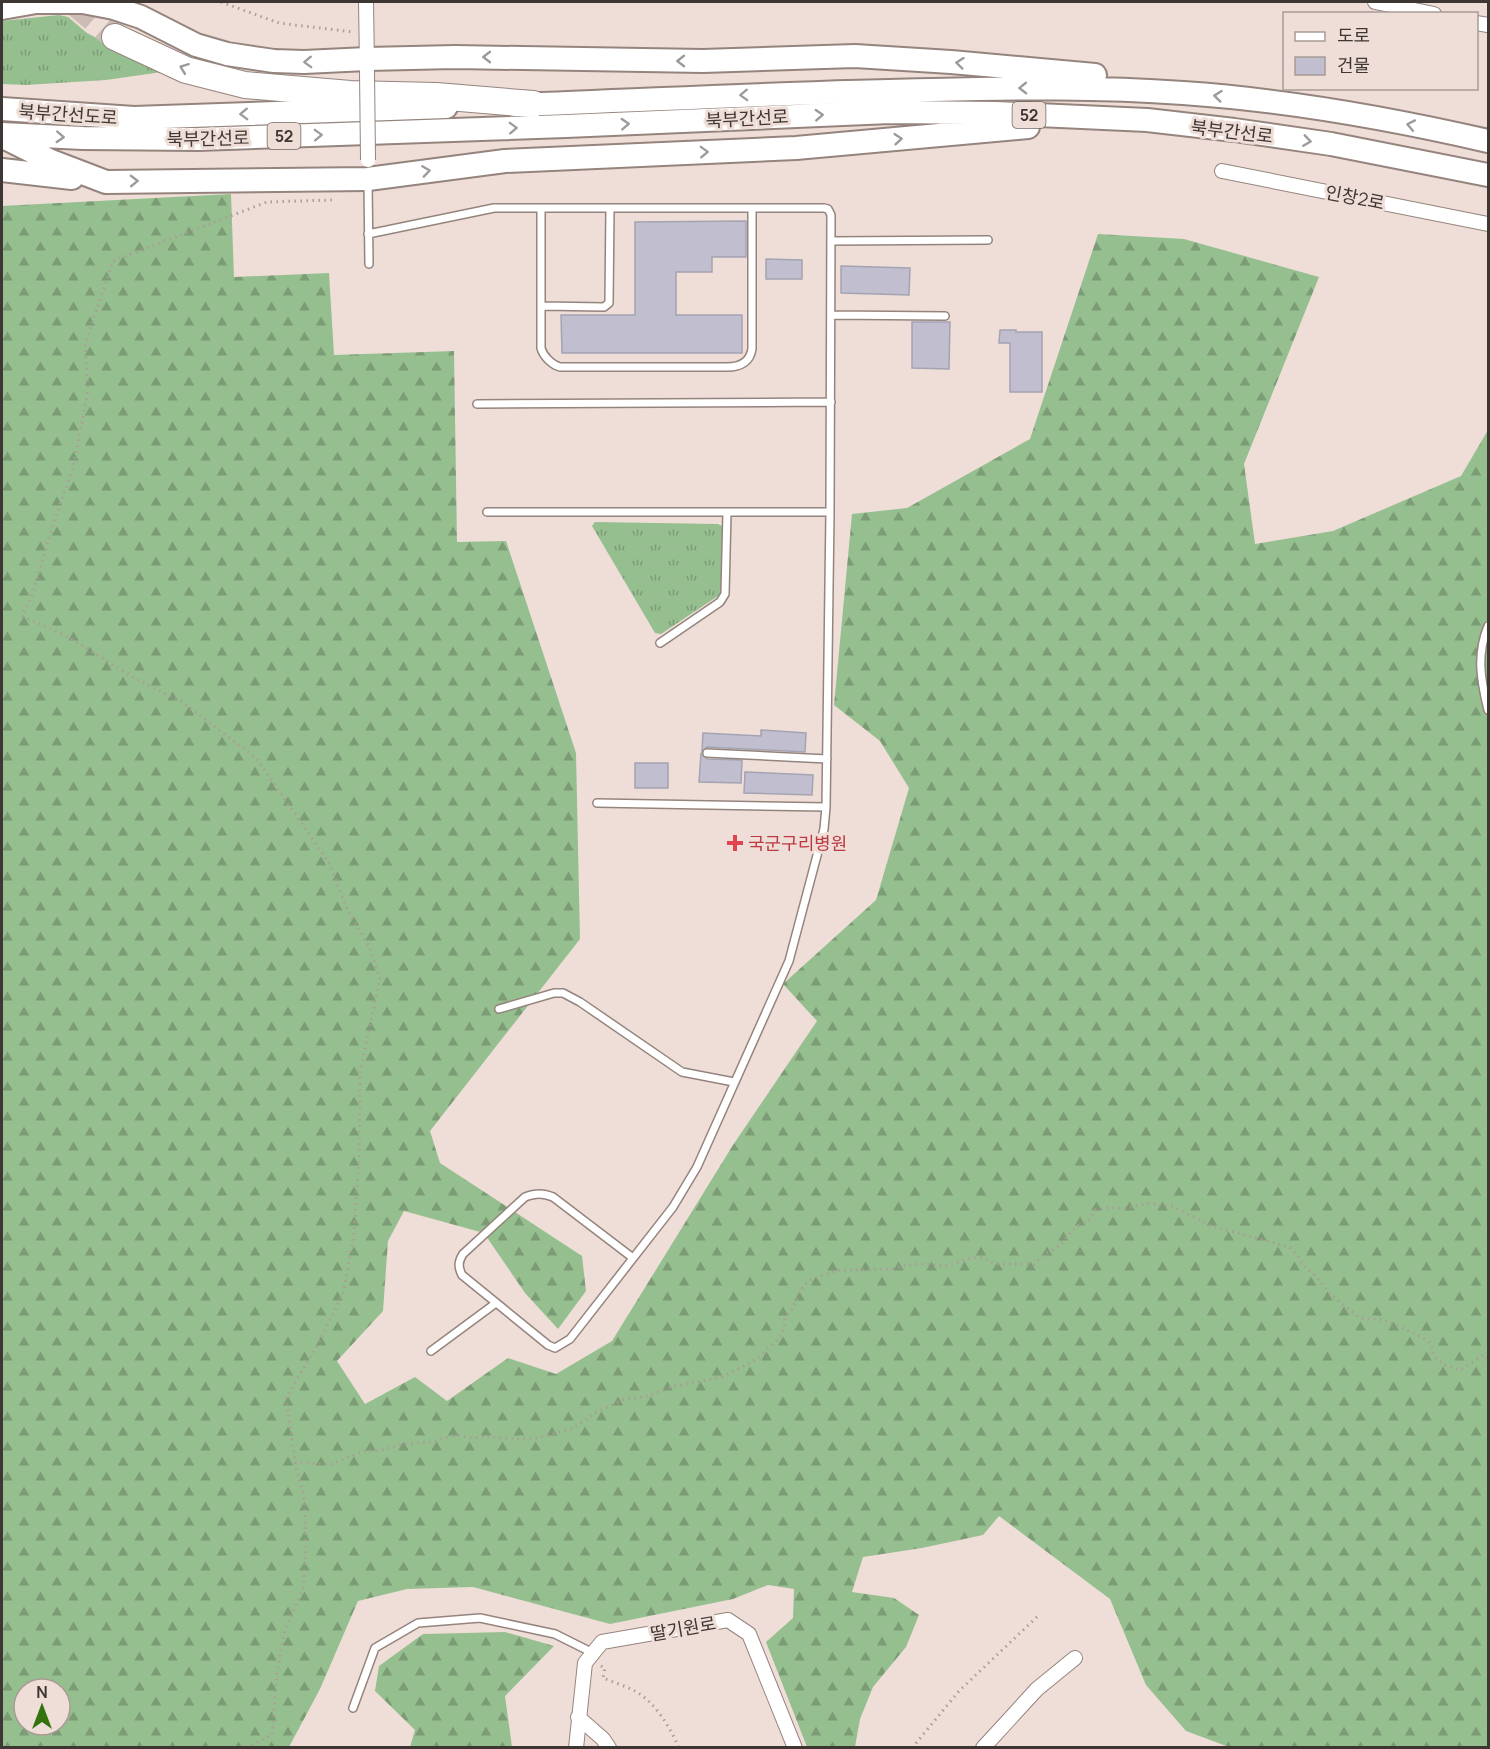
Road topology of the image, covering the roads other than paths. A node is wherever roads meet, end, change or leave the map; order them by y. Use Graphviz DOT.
graph roads {
  1 [pos="366,2"];
  2 [pos="1375,2"];
  3 [pos="2,8"];
  4 [pos="1424,12"];
  5 [pos="115,37"];
  6 [pos="367,65"];
  7 [pos="1184,93"];
  8 [pos="533,104"];
  9 [pos="2,109"];
  10 [pos="134,118"];
  11 [pos="1147,120"];
  12 [pos="1442,131"];
  13 [pos="1488,133"];
  14 [pos="2,135"];
  15 [pos="1488,141"];
  16 [pos="368,169"];
  17 [pos="2,170"];
  18 [pos="1222,171"];
  19 [pos="1488,176"];
  20 [pos="106,182"];
  21 [pos="541,208"];
  22 [pos="610,208"];
  23 [pos="752,208"];
  24 [pos="1488,224"];
  25 [pos="368,234"];
  26 [pos="988,240"];
  27 [pos="831,242"];
  28 [pos="369,264"];
  29 [pos="541,306"];
  30 [pos="831,315"];
  31 [pos="945,316"];
  32 [pos="831,402"];
  33 [pos="477,404"];
  34 [pos="487,512"];
  35 [pos="727,512"];
  36 [pos="830,512"];
  37 [pos="1488,626"];
  38 [pos="660,643"];
  39 [pos="1488,710"];
  40 [pos="707,753"];
  41 [pos="827,759"];
  42 [pos="597,802"];
  43 [pos="826,807"];
  44 [pos="499,1009"];
  45 [pos="734,1082"];
  46 [pos="633,1258"];
  47 [pos="496,1303"];
  48 [pos="431,1351"];
  49 [pos="591,1655"];
  50 [pos="1075,1658"];
  51 [pos="353,1708"];
  52 [pos="578,1718"];
  53 [pos="576,1748"];
  54 [pos="609,1748"];
  55 [pos="795,1748"];
  56 [pos="982,1748"];
  1 -- 6 [label="street"];
  2 -- 4 [label="street"];
  6 -- 3 [label="highway, one-way"];
  8 -- 5 [label="highway, one-way"];
  7 -- 6 [label="highway, one-way"];
  6 -- 16 [label="street, bridge"];
  7 -- 8 [label="highway, 북부간선로 / 52, one-way"];
  12 -- 7 [label="highway, 북부간선로 / 52, one-way"];
  8 -- 10 [label="highway, 북부간선로 / 52, one-way"];
  9 -- 10 [label="highway, 북부간선도로"];
  14 -- 11 [label="highway, 북부간선로 / 52, one-way"];
  16 -- 11 [label="highway, one-way"];
  11 -- 19 [label="highway, 북부간선로 / 52, one-way"];
  12 -- 13 [label="highway"];
  12 -- 15 [label="highway, 북부간선로 / 52"];
  14 -- 20 [label="highway"];
  20 -- 16 [label="highway, one-way"];
  16 -- 25 [label="lane"];
  17 -- 20 [label="highway"];
  18 -- 24 [label="street, 인창2로"];
  21 -- 22 [label="lane"];
  21 -- 25 [label="lane"];
  21 -- 29 [label="lane"];
  22 -- 23 [label="lane"];
  22 -- 29 [label="lane"];
  23 -- 27 [label="lane"];
  23 -- 29 [label="lane"];
  25 -- 28 [label="lane"];
  26 -- 27 [label="lane"];
  27 -- 30 [label="lane"];
  30 -- 31 [label="lane"];
  30 -- 32 [label="lane"];
  32 -- 33 [label="lane"];
  32 -- 36 [label="lane"];
  34 -- 35 [label="lane"];
  35 -- 36 [label="lane"];
  35 -- 38 [label="lane"];
  36 -- 41 [label="lane"];
  37 -- 39 [label="lane"];
  40 -- 41 [label="lane"];
  41 -- 43 [label="lane"];
  42 -- 43 [label="lane"];
  43 -- 45 [label="lane"];
  44 -- 45 [label="lane"];
  45 -- 46 [label="lane"];
  46 -- 47 [label="lane"];
  46 -- 47 [label="lane"];
  47 -- 48 [label="lane"];
  49 -- 51 [label="lane"];
  49 -- 52 [label="street"];
  49 -- 55 [label="street, 딸기원로"];
  50 -- 56 [label="street"];
  52 -- 53 [label="street"];
  52 -- 54 [label="street"];
}
